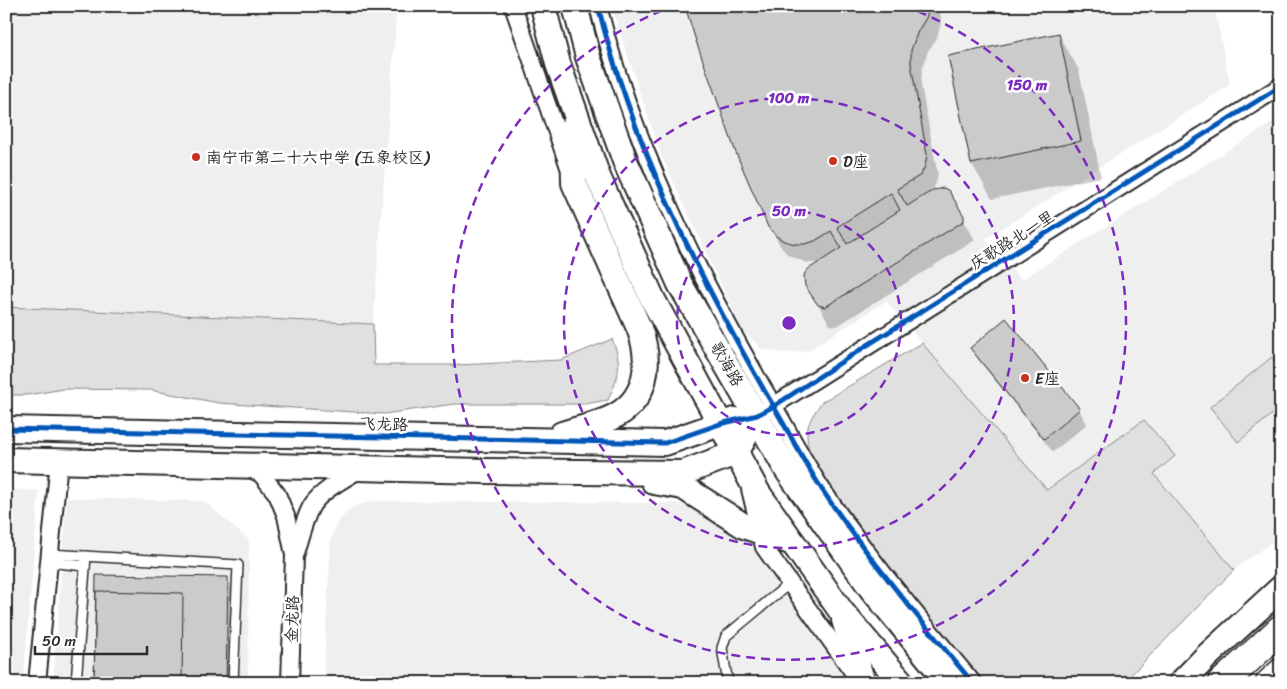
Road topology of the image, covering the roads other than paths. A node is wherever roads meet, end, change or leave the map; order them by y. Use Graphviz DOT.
graph roads {
  1 [pos="513,6"];
  2 [pos="543,6"];
  3 [pos="575,6"];
  4 [pos="598,6"];
  5 [pos="1281,86"];
  6 [pos="573,105"];
  7 [pos="574,184"];
  8 [pos="765,411"];
  9 [pos="720,424"];
  10 [pos="6,429"];
  11 [pos="544,440"];
  12 [pos="6,460"];
  13 [pos="59,461"];
  14 [pos="741,462"];
  15 [pos="242,464"];
  16 [pos="362,467"];
  17 [pos="606,472"];
  18 [pos="760,531"];
  19 [pos="793,543"];
  20 [pos="294,555"];
  21 [pos="86,556"];
  22 [pos="49,558"];
  23 [pos="85,566"];
  24 [pos="790,583"];
  25 [pos="1281,588"];
  26 [pos="841,611"];
  27 [pos="1281,628"];
  28 [pos="1207,656"];
  29 [pos="1281,673"];
  30 [pos="37,683"];
  31 [pos="76,683"];
  32 [pos="233,683"];
  33 [pos="290,683"];
  34 [pos="728,683"];
  35 [pos="861,683"];
  36 [pos="902,683"];
  37 [pos="949,683"];
  38 [pos="973,683"];
  39 [pos="1173,683"];
  40 [pos="1181,683"];
  41 [pos="1222,683"];
  42 [pos="1270,683"];
  1 -- 7 [label="street"];
  2 -- 6 [label="main road"];
  3 -- 8 [label="main road, 歌海路"];
  4 -- 8 [label="street"];
  5 -- 8 [label="street, 庆歌路北一里"];
  6 -- 7 [label="main road"];
  6 -- 9 [label="main road"];
  7 -- 11 [label="main road"];
  8 -- 9 [label="main road, 飞龙路"];
  8 -- 14 [label="main road"];
  8 -- 37 [label="main road, 歌海路"];
  8 -- 38 [label="street"];
  9 -- 11 [label="main road, 飞龙路"];
  9 -- 14 [label="main road"];
  10 -- 11 [label="main road, 飞龙路"];
  12 -- 13 [label="main road"];
  13 -- 15 [label="main road"];
  13 -- 22 [label="street"];
  14 -- 17 [label="main road"];
  14 -- 18 [label="street"];
  14 -- 19 [label="main road"];
  15 -- 16 [label="main road"];
  15 -- 20 [label="street, 金龙路"];
  16 -- 17 [label="main road"];
  16 -- 20 [label="street, 金龙路"];
  17 -- 18 [label="main road"];
  18 -- 19 [label="main road"];
  18 -- 24 [label="street"];
  19 -- 26 [label="main road"];
  20 -- 33 [label="street, 金龙路"];
  21 -- 22 [label="lane"];
  21 -- 23 [label="lane"];
  21 -- 32 [label="lane"];
  22 -- 23 [label="lane"];
  22 -- 30 [label="street"];
  23 -- 31 [label="lane"];
  24 -- 34 [label="lane"];
  24 -- 35 [label="street"];
  25 -- 28 [label="main road"];
  26 -- 35 [label="main road"];
  26 -- 36 [label="main road"];
  27 -- 41 [label="highway"];
  28 -- 39 [label="main road"];
  28 -- 40 [label="main road"];
  29 -- 42 [label="highway"];
}
